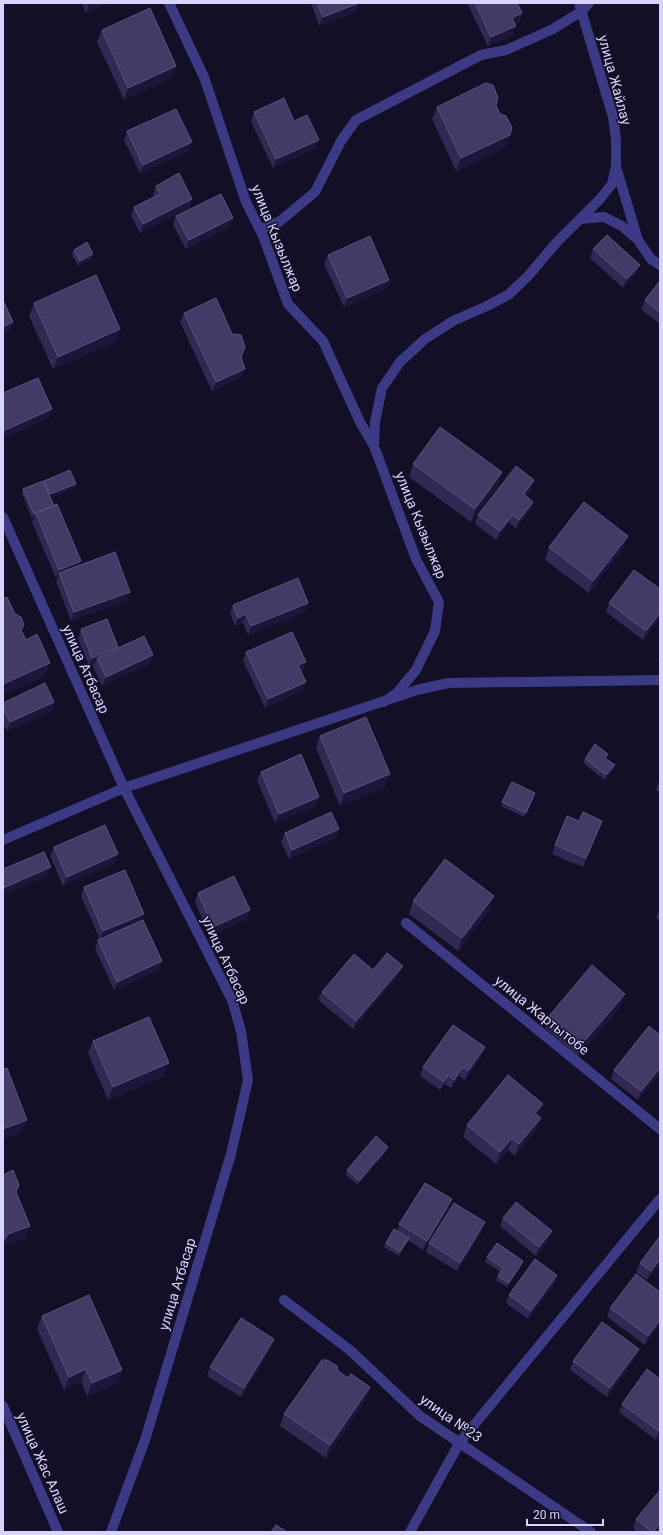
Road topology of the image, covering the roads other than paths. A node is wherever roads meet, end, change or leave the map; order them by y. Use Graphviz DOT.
graph roads {
  1 [pos="169,3"];
  2 [pos="589,3"];
  3 [pos="580,7"];
  4 [pos="616,167"];
  5 [pos="580,219"];
  6 [pos="260,229"];
  7 [pos="638,240"];
  8 [pos="660,265"];
  9 [pos="374,446"];
  10 [pos="3,517"];
  11 [pos="659,682"];
  12 [pos="384,702"];
  13 [pos="124,788"];
  14 [pos="3,840"];
  15 [pos="406,923"];
  16 [pos="660,1129"];
  17 [pos="660,1199"];
  18 [pos="284,1300"];
  19 [pos="3,1406"];
  20 [pos="460,1442"];
  21 [pos="58,1532"];
  22 [pos="111,1532"];
  23 [pos="410,1532"];
  24 [pos="591,1532"];
  1 -- 6 [label="street, улица Кызылжар"];
  2 -- 3 [label="street"];
  3 -- 4 [label="street, улица Жайлау"];
  3 -- 6 [label="street"];
  4 -- 5 [label="street"];
  4 -- 7 [label="street, улица Жайлау"];
  5 -- 7 [label="street"];
  5 -- 9 [label="street"];
  6 -- 9 [label="street, улица Кызылжар"];
  7 -- 8 [label="street, улица Жайлау"];
  9 -- 12 [label="street, улица Кызылжар"];
  10 -- 13 [label="street, улица Атбасар"];
  11 -- 12 [label="street"];
  12 -- 13 [label="street"];
  13 -- 14 [label="street"];
  13 -- 22 [label="street, улица Атбасар"];
  15 -- 16 [label="street, улица Жартытобе"];
  17 -- 20 [label="street"];
  18 -- 20 [label="street, улица №23"];
  19 -- 21 [label="street, улица Жас Алаш"];
  20 -- 23 [label="street"];
  20 -- 24 [label="street, улица №23"];
}
